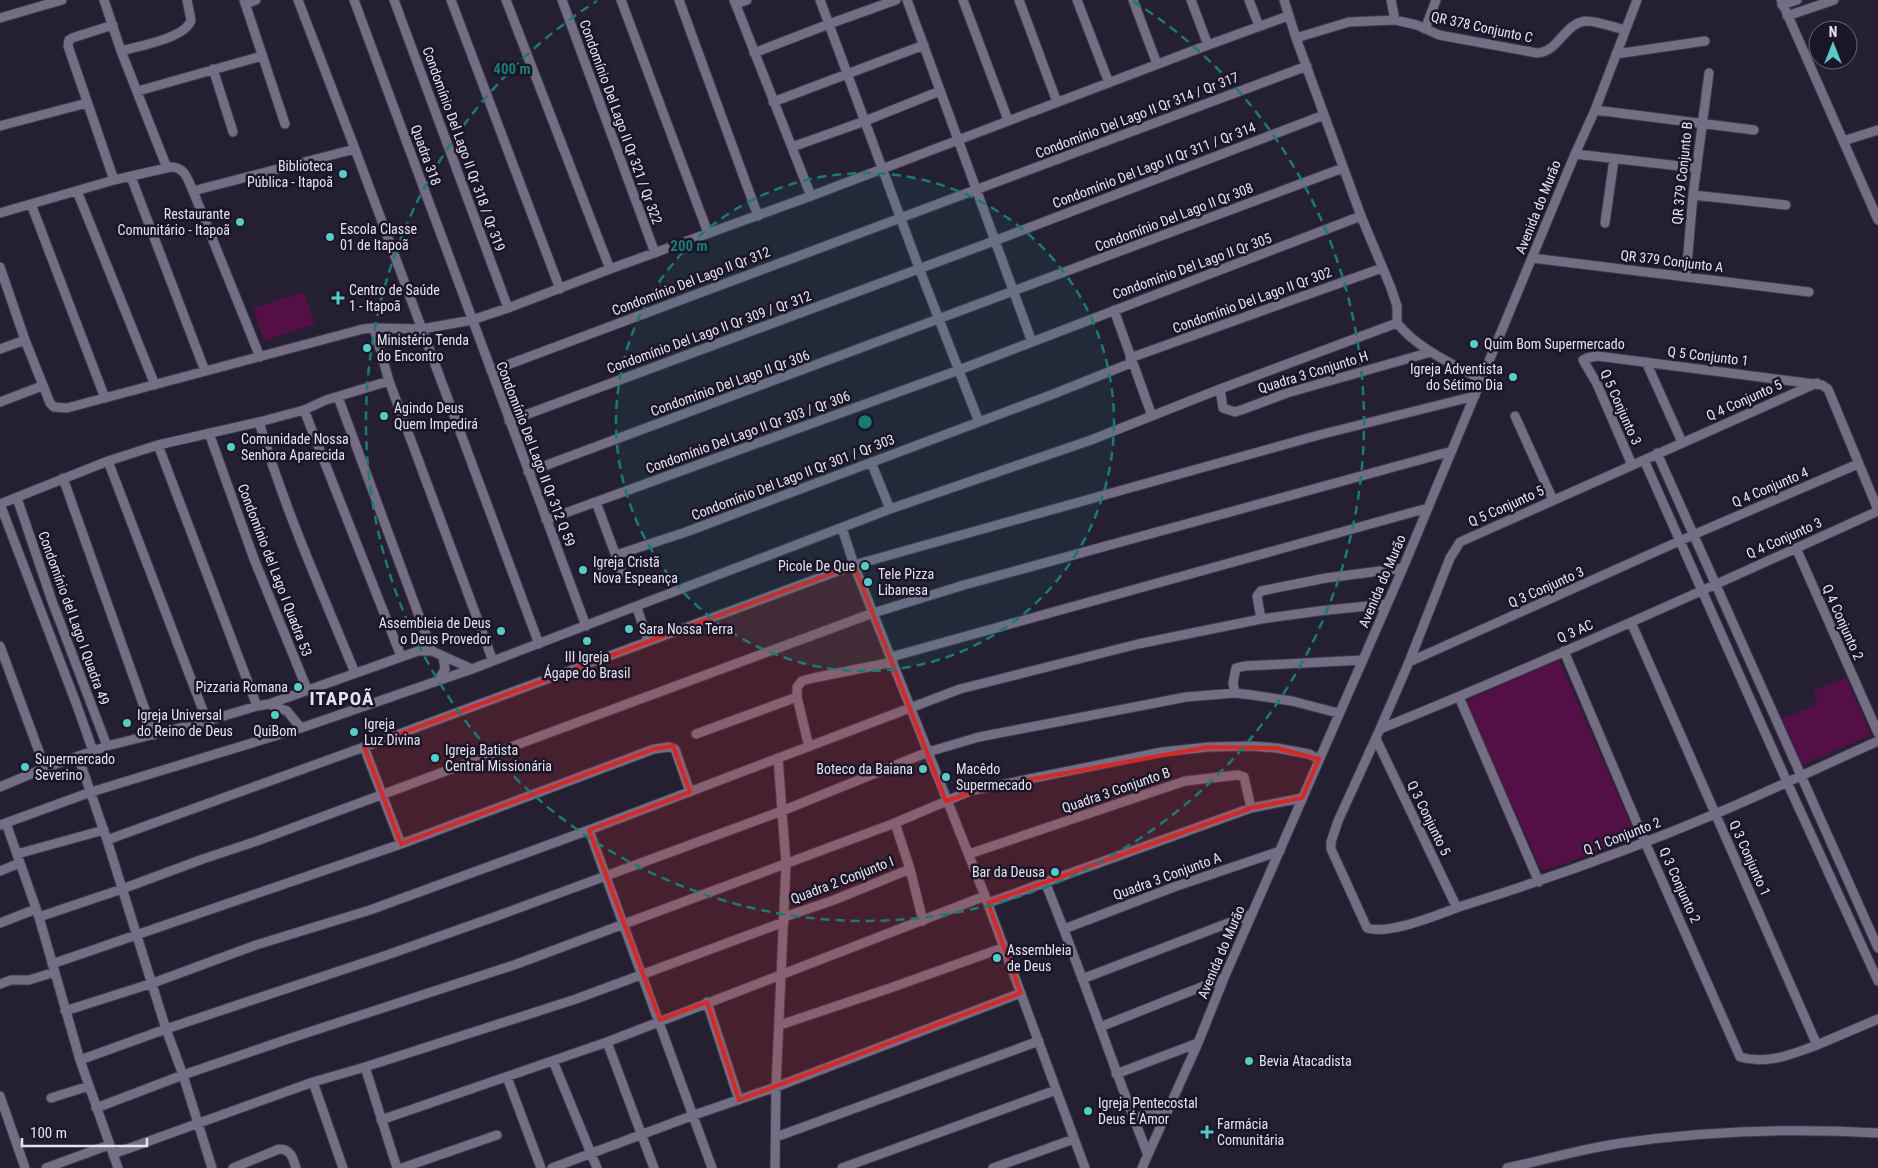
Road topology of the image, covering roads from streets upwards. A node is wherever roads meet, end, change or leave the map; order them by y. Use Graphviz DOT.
graph roads {
  1 [pos="62,0"];
  2 [pos="104,0"];
  3 [pos="187,0"];
  4 [pos="256,0"];
  5 [pos="298,0"];
  6 [pos="354,0"];
  7 [pos="394,0"];
  8 [pos="451,0"];
  9 [pos="506,0"];
  10 [pos="562,0"];
  11 [pos="621,0"];
  12 [pos="679,0"];
  13 [pos="747,0"];
  14 [pos="820,0"];
  15 [pos="896,0"];
  16 [pos="907,0"];
  17 [pos="963,0"];
  18 [pos="1019,0"];
  19 [pos="1077,0"];
  20 [pos="1133,0"];
  21 [pos="1191,0"];
  22 [pos="1249,0"];
  23 [pos="1284,0"];
  24 [pos="1391,0"];
  25 [pos="1436,0"];
  26 [pos="1637,0"];
  27 [pos="1797,0"];
  28 [pos="1834,0"];
  29 [pos="245,2"];
  30 [pos="735,2"];
  31 [pos="1781,2"];
  32 [pos="1288,16"];
  33 [pos="1787,16"];
  34 [pos="0,18"];
  35 [pos="1395,20"];
  36 [pos="829,24"];
  37 [pos="113,25"];
  38 [pos="1259,26"];
  39 [pos="1425,29"];
  40 [pos="1625,30"];
  41 [pos="1296,38"];
  42 [pos="1704,40"];
  43 [pos="924,45"];
  44 [pos="1208,45"];
  45 [pos="121,51"];
  46 [pos="754,53"];
  47 [pos="1616,54"];
  48 [pos="262,56"];
  49 [pos="1157,64"];
  50 [pos="1306,66"];
  51 [pos="213,69"];
  52 [pos="1709,73"];
  53 [pos="847,74"];
  54 [pos="1109,83"];
  55 [pos="138,91"];
  56 [pos="940,91"];
  57 [pos="773,102"];
  58 [pos="1057,102"];
  59 [pos="87,103"];
  60 [pos="1595,110"];
  61 [pos="1324,115"];
  62 [pos="1008,120"];
  63 [pos="865,121"];
  64 [pos="284,124"];
  65 [pos="1702,124"];
  66 [pos="0,126"];
  67 [pos="1754,130"];
  68 [pos="1878,130"];
  69 [pos="233,132"];
  70 [pos="959,139"];
  71 [pos="1843,141"];
  72 [pos="792,147"];
  73 [pos="355,148"];
  74 [pos="1575,154"];
  75 [pos="1614,159"];
  76 [pos="167,168"];
  77 [pos="883,168"];
  78 [pos="1343,168"];
  79 [pos="1697,168"];
  80 [pos="131,177"];
  81 [pos="114,180"];
  82 [pos="977,190"];
  83 [pos="77,191"];
  84 [pos="193,191"];
  85 [pos="1693,195"];
  86 [pos="811,196"];
  87 [pos="31,204"];
  88 [pos="1786,205"];
  89 [pos="0,212"];
  90 [pos="758,216"];
  91 [pos="1361,216"];
  92 [pos="901,217"];
  93 [pos="1878,220"];
  94 [pos="1605,223"];
  95 [pos="708,233"];
  96 [pos="994,241"];
  97 [pos="655,253"];
  98 [pos="1532,258"];
  99 [pos="0,266"];
  100 [pos="919,268"];
  101 [pos="1382,268"];
  102 [pos="610,269"];
  103 [pos="1686,276"];
  104 [pos="560,289"];
  105 [pos="4,292"];
  106 [pos="1014,292"];
  107 [pos="1809,292"];
  108 [pos="508,308"];
  109 [pos="1114,310"];
  110 [pos="472,320"];
  111 [pos="940,320"];
  112 [pos="1397,323"];
  113 [pos="374,328"];
  114 [pos="422,329"];
  115 [pos="24,340"];
  116 [pos="1032,342"];
  117 [pos="0,349"];
  118 [pos="1431,352"];
  119 [pos="260,357"];
  120 [pos="1131,360"];
  121 [pos="1584,360"];
  122 [pos="1646,362"];
  123 [pos="959,370"];
  124 [pos="205,371"];
  125 [pos="490,371"];
  126 [pos="1482,380"];
  127 [pos="389,381"];
  128 [pos="1817,383"];
  129 [pos="155,385"];
  130 [pos="42,386"];
  131 [pos="1220,389"];
  132 [pos="1475,396"];
  133 [pos="338,397"];
  134 [pos="105,398"];
  135 [pos="0,402"];
  136 [pos="304,410"];
  137 [pos="1152,416"];
  138 [pos="1515,416"];
  139 [pos="509,421"];
  140 [pos="259,422"];
  141 [pos="979,422"];
  142 [pos="209,433"];
  143 [pos="1682,442"];
  144 [pos="158,445"];
  145 [pos="1452,451"];
  146 [pos="1657,454"];
  147 [pos="1644,460"];
  148 [pos="108,461"];
  149 [pos="871,462"];
  150 [pos="1858,464"];
  151 [pos="1632,465"];
  152 [pos="528,472"];
  153 [pos="63,478"];
  154 [pos="17,498"];
  155 [pos="1553,500"];
  156 [pos="596,502"];
  157 [pos="0,504"];
  158 [pos="1428,508"];
  159 [pos="890,509"];
  160 [pos="1878,510"];
  161 [pos="546,520"];
  162 [pos="842,528"];
  163 [pos="1692,535"];
  164 [pos="1681,542"];
  165 [pos="1796,548"];
  166 [pos="616,555"];
  167 [pos="854,565"];
  168 [pos="1403,568"];
  169 [pos="623,575"];
  170 [pos="1714,584"];
  171 [pos="1702,591"];
  172 [pos="1387,604"];
  173 [pos="637,608"];
  174 [pos="873,612"];
  175 [pos="1261,619"];
  176 [pos="1631,622"];
  177 [pos="586,626"];
  178 [pos="648,641"];
  179 [pos="539,644"];
  180 [pos="0,646"];
  181 [pos="432,651"];
  182 [pos="1564,651"];
  183 [pos="401,656"];
  184 [pos="443,656"];
  185 [pos="892,660"];
  186 [pos="1363,660"];
  187 [pos="493,661"];
  188 [pos="1409,662"];
  189 [pos="472,670"];
  190 [pos="355,673"];
  191 [pos="438,681"];
  192 [pos="307,689"];
  193 [pos="1235,694"];
  194 [pos="288,696"];
  195 [pos="797,697"];
  196 [pos="1458,697"];
  197 [pos="269,704"];
  198 [pos="257,706"];
  199 [pos="910,707"];
  200 [pos="287,711"];
  201 [pos="1338,714"];
  202 [pos="207,721"];
  203 [pos="301,728"];
  204 [pos="1380,730"];
  205 [pos="1878,733"];
  206 [pos="696,734"];
  207 [pos="154,735"];
  208 [pos="1376,739"];
  209 [pos="1878,742"];
  210 [pos="106,746"];
  211 [pos="364,747"];
  212 [pos="809,747"];
  213 [pos="93,751"];
  214 [pos="928,752"];
  215 [pos="78,756"];
  216 [pos="778,758"];
  217 [pos="1319,759"];
  218 [pos="45,768"];
  219 [pos="1800,775"];
  220 [pos="1787,782"];
  221 [pos="0,786"];
  222 [pos="91,792"];
  223 [pos="690,792"];
  224 [pos="382,796"];
  225 [pos="1302,798"];
  226 [pos="946,801"];
  227 [pos="1251,808"];
  228 [pos="782,811"];
  229 [pos="1715,814"];
  230 [pos="895,823"];
  231 [pos="3,824"];
  232 [pos="104,830"];
  233 [pos="589,830"];
  234 [pos="107,840"];
  235 [pos="1645,842"];
  236 [pos="401,844"];
  237 [pos="1280,851"];
  238 [pos="969,854"];
  239 [pos="19,858"];
  240 [pos="786,864"];
  241 [pos="910,869"];
  242 [pos="0,871"];
  243 [pos="605,876"];
  244 [pos="1045,882"];
  245 [pos="1539,882"];
  246 [pos="122,889"];
  247 [pos="987,900"];
  248 [pos="1457,908"];
  249 [pos="37,913"];
  250 [pos="1252,914"];
  251 [pos="784,919"];
  252 [pos="923,921"];
  253 [pos="0,923"];
  254 [pos="624,925"];
  255 [pos="1064,929"];
  256 [pos="137,934"];
  257 [pos="1876,937"];
  258 [pos="1861,943"];
  259 [pos="1005,946"];
  260 [pos="1878,948"];
  261 [pos="54,968"];
  262 [pos="643,974"];
  263 [pos="782,975"];
  264 [pos="1224,978"];
  265 [pos="1082,979"];
  266 [pos="1878,981"];
  267 [pos="153,983"];
  268 [pos="0,984"];
  269 [pos="1021,993"];
  270 [pos="707,1002"];
  271 [pos="65,1011"];
  272 [pos="1878,1019"];
  273 [pos="660,1020"];
  274 [pos="780,1025"];
  275 [pos="1100,1027"];
  276 [pos="166,1029"];
  277 [pos="1039,1041"];
  278 [pos="607,1042"];
  279 [pos="1198,1043"];
  280 [pos="1817,1045"];
  281 [pos="80,1060"];
  282 [pos="554,1061"];
  283 [pos="365,1068"];
  284 [pos="1116,1074"];
  285 [pos="183,1076"];
  286 [pos="507,1077"];
  287 [pos="313,1082"];
  288 [pos="89,1086"];
  289 [pos="776,1087"];
  290 [pos="1056,1090"];
  291 [pos="0,1096"];
  292 [pos="51,1098"];
  293 [pos="738,1100"];
  294 [pos="1168,1107"];
  295 [pos="96,1108"];
  296 [pos="694,1115"];
  297 [pos="4,1119"];
  298 [pos="1134,1119"];
  299 [pos="381,1120"];
  300 [pos="198,1124"];
  301 [pos="1878,1133"];
  302 [pos="497,1134"];
  303 [pos="643,1135"];
  304 [pos="776,1137"];
  305 [pos="1074,1139"];
  306 [pos="109,1145"];
  307 [pos="113,1154"];
  308 [pos="592,1154"];
  309 [pos="1148,1155"];
  310 [pos="25,1168"];
  311 [pos="46,1168"];
  312 [pos="118,1168"];
  313 [pos="212,1168"];
  314 [pos="233,1168"];
  315 [pos="296,1168"];
  316 [pos="343,1168"];
  317 [pos="398,1168"];
  318 [pos="402,1168"];
  319 [pos="542,1168"];
  320 [pos="552,1168"];
  321 [pos="597,1168"];
  322 [pos="654,1168"];
  323 [pos="712,1168"];
  324 [pos="775,1168"];
  325 [pos="842,1168"];
  326 [pos="993,1168"];
  327 [pos="1085,1168"];
  328 [pos="1142,1168"];
  329 [pos="1507,1168"];
  1 -- 34 [label="street"];
  2 -- 37 [label="street"];
  3 -- 45 [label="street"];
  4 -- 29 [label="street"];
  5 -- 73 [label="street"];
  6 -- 110 [label="street, Quadra 318"];
  7 -- 108 [label="street, Condomínio Del Lago II Qr 318 / Qr 319"];
  8 -- 104 [label="street"];
  9 -- 102 [label="street"];
  10 -- 97 [label="street, Condomínio Del Lago II Qr 321 / Qr 322"];
  11 -- 95 [label="street"];
  12 -- 90 [label="street"];
  13 -- 30 [label="street"];
  14 -- 36 [label="street"];
  15 -- 36 [label="street"];
  16 -- 43 [label="street"];
  17 -- 62 [label="street"];
  18 -- 58 [label="street"];
  19 -- 54 [label="street"];
  20 -- 49 [label="street"];
  21 -- 44 [label="street"];
  22 -- 38 [label="street"];
  23 -- 32 [label="street"];
  24 -- 35 [label="street"];
  25 -- 39 [label="street"];
  26 -- 40 [label="street, Avenida do Murão"];
  27 -- 31 [label="street"];
  28 -- 33 [label="street"];
  29 -- 48 [label="street"];
  30 -- 46 [label="street"];
  31 -- 33 [label="street"];
  32 -- 38 [label="street"];
  32 -- 41 [label="street"];
  33 -- 71 [label="street"];
  35 -- 39 [label="street, QR 378 Conjunto C"];
  35 -- 41 [label="street, QR 378 Conjunto C"];
  36 -- 46 [label="street"];
  36 -- 53 [label="street"];
  37 -- 45 [label="street"];
  37 -- 59 [label="street"];
  38 -- 44 [label="street"];
  39 -- 40 [label="street, QR 378 Conjunto C"];
  40 -- 47 [label="street, Avenida do Murão"];
  41 -- 50 [label="street"];
  42 -- 47 [label="street"];
  43 -- 53 [label="street"];
  43 -- 56 [label="street"];
  44 -- 49 [label="street"];
  45 -- 55 [label="street"];
  46 -- 57 [label="street"];
  47 -- 60 [label="street, Avenida do Murão"];
  48 -- 51 [label="street"];
  48 -- 64 [label="street"];
  49 -- 54 [label="street"];
  50 -- 61 [label="street"];
  50 -- 82 [label="street, Condomínio Del Lago II Qr 314 / Qr 317"];
  51 -- 55 [label="street"];
  51 -- 69 [label="street"];
  52 -- 65 [label="street, QR 379 Conjunto B"];
  53 -- 57 [label="street"];
  53 -- 63 [label="street"];
  54 -- 58 [label="street"];
  55 -- 76 [label="street"];
  56 -- 63 [label="street"];
  56 -- 70 [label="street"];
  57 -- 72 [label="street"];
  58 -- 62 [label="street"];
  59 -- 66 [label="street"];
  59 -- 81 [label="street"];
  60 -- 65 [label="street"];
  60 -- 74 [label="street, Avenida do Murão"];
  61 -- 78 [label="street"];
  61 -- 96 [label="street, Condomínio Del Lago II Qr 311 / Qr 314"];
  62 -- 70 [label="street"];
  63 -- 72 [label="street"];
  63 -- 77 [label="street"];
  65 -- 67 [label="street"];
  65 -- 79 [label="street, QR 379 Conjunto B"];
  68 -- 71 [label="street"];
  70 -- 77 [label="street"];
  70 -- 82 [label="street"];
  71 -- 93 [label="street"];
  72 -- 86 [label="street"];
  73 -- 84 [label="street"];
  73 -- 114 [label="street"];
  74 -- 75 [label="street"];
  74 -- 98 [label="street, Avenida do Murão"];
  75 -- 79 [label="street"];
  75 -- 94 [label="street"];
  76 -- 80 [label="street"];
  76 -- 84 [label="street"];
  77 -- 86 [label="street"];
  77 -- 92 [label="street"];
  78 -- 91 [label="street"];
  78 -- 106 [label="street, Condomínio Del Lago II Qr 308"];
  79 -- 85 [label="street, QR 379 Conjunto B"];
  80 -- 81 [label="street"];
  80 -- 124 [label="street"];
  81 -- 83 [label="street"];
  82 -- 92 [label="street, Condomínio Del Lago II Qr 314 / Qr 317"];
  82 -- 96 [label="street"];
  83 -- 87 [label="street"];
  83 -- 129 [label="street"];
  84 -- 119 [label="street"];
  85 -- 88 [label="street"];
  85 -- 103 [label="street, QR 379 Conjunto B"];
  86 -- 90 [label="street"];
  87 -- 89 [label="street"];
  87 -- 134 [label="street"];
  90 -- 95 [label="street"];
  91 -- 101 [label="street"];
  91 -- 109 [label="street, Condomínio Del Lago II Qr 305"];
  92 -- 100 [label="street"];
  92 -- 125 [label="street, Condomínio Del Lago II Qr 312"];
  95 -- 97 [label="street"];
  96 -- 100 [label="street, Condomínio Del Lago II Qr 311 / Qr 314"];
  96 -- 106 [label="street"];
  97 -- 102 [label="street"];
  98 -- 103 [label="street, QR 379 Conjunto A"];
  98 -- 126 [label="street, Avenida do Murão"];
  99 -- 105 [label="street"];
  100 -- 111 [label="street"];
  100 -- 139 [label="street, Condomínio Del Lago II Qr 309 / Qr 312"];
  101 -- 112 [label="street"];
  101 -- 120 [label="street, Condomínio Del Lago II Qr 302"];
  102 -- 104 [label="street"];
  103 -- 107 [label="street, QR 379 Conjunto A"];
  104 -- 108 [label="street"];
  105 -- 115 [label="street"];
  106 -- 111 [label="street, Condomínio Del Lago II Qr 308"];
  106 -- 116 [label="street"];
  108 -- 110 [label="street"];
  109 -- 116 [label="street, Condomínio Del Lago II Qr 305"];
  109 -- 120 [label="street"];
  110 -- 114 [label="street"];
  110 -- 125 [label="street, Condomínio Del Lago II Qr 312 Q 59"];
  111 -- 123 [label="street"];
  111 -- 152 [label="street, Condomínio Del Lago II Qr 306"];
  112 -- 118 [label="street"];
  112 -- 131 [label="street"];
  113 -- 114 [label="street"];
  113 -- 119 [label="street"];
  113 -- 127 [label="street"];
  114 -- 179 [label="street"];
  115 -- 117 [label="street"];
  115 -- 130 [label="street"];
  116 -- 123 [label="street, Condomínio Del Lago II Qr 305"];
  118 -- 126 [label="street"];
  118 -- 131 [label="street, Quadra 3 Conjunto H"];
  119 -- 124 [label="street"];
  120 -- 137 [label="street"];
  120 -- 141 [label="street, Condomínio Del Lago II Qr 302"];
  121 -- 122 [label="street, Q 5 Conjunto 1"];
  121 -- 151 [label="street, Q 5 Conjunto 3"];
  122 -- 128 [label="street, Q 5 Conjunto 1"];
  122 -- 143 [label="street"];
  123 -- 141 [label="street"];
  123 -- 156 [label="street, Condomínio Del Lago II Qr 303 / Qr 306"];
  124 -- 129 [label="street"];
  125 -- 139 [label="street, Condomínio Del Lago II Qr 312 Q 59"];
  126 -- 132 [label="street, Avenida do Murão"];
  127 -- 133 [label="street"];
  127 -- 187 [label="street"];
  128 -- 143 [label="street, Q 4 Conjunto 5"];
  128 -- 150 [label="street, Q 5 Conjunto 1"];
  129 -- 134 [label="street"];
  130 -- 134 [label="street"];
  130 -- 135 [label="street"];
  131 -- 137 [label="street"];
  132 -- 145 [label="street, Avenida do Murão"];
  132 -- 167 [label="street"];
  133 -- 136 [label="street"];
  133 -- 181 [label="street"];
  136 -- 140 [label="street"];
  136 -- 183 [label="street"];
  137 -- 159 [label="street"];
  138 -- 155 [label="street"];
  139 -- 152 [label="street, Condomínio Del Lago II Qr 312 Q 59"];
  140 -- 142 [label="street"];
  140 -- 190 [label="street"];
  141 -- 149 [label="street, Condomínio Del Lago II Qr 301 / Qr 303"];
  142 -- 144 [label="street"];
  142 -- 192 [label="street, Condomínio del Lago I Quadra 53"];
  143 -- 146 [label="street, Q 5 Conjunto 5"];
  144 -- 148 [label="street"];
  144 -- 198 [label="street"];
  145 -- 158 [label="street, Avenida do Murão"];
  145 -- 174 [label="street"];
  146 -- 147 [label="street, Q 5 Conjunto 5"];
  146 -- 163 [label="street"];
  147 -- 151 [label="street, Q 5 Conjunto 5"];
  147 -- 164 [label="street"];
  148 -- 153 [label="street"];
  148 -- 202 [label="street"];
  149 -- 159 [label="street"];
  149 -- 166 [label="street, Condomínio Del Lago II Qr 301 / Qr 303"];
  150 -- 160 [label="street"];
  150 -- 163 [label="street, Q 4 Conjunto 4"];
  151 -- 155 [label="street, Q 5 Conjunto 5"];
  152 -- 161 [label="street, Condomínio Del Lago II Qr 312 Q 59"];
  153 -- 154 [label="street"];
  153 -- 207 [label="street"];
  154 -- 157 [label="street"];
  154 -- 210 [label="street, Condomínio del Lago I Quadra 49"];
  155 -- 188 [label="street, Q 5 Conjunto 5"];
  156 -- 161 [label="street, Condomínio Del Lago II Qr 303 / Qr 306"];
  156 -- 166 [label="street"];
  157 -- 213 [label="street, Condomínio del Lago I Quadra 49"];
  158 -- 168 [label="street, Avenida do Murão"];
  158 -- 185 [label="street"];
  159 -- 162 [label="street"];
  160 -- 165 [label="street, Q 4 Conjunto 3"];
  161 -- 177 [label="street, Condomínio Del Lago II Qr 312 Q 59"];
  162 -- 167 [label="street"];
  162 -- 173 [label="street"];
  163 -- 164 [label="street, Q 3 Conjunto 3"];
  163 -- 170 [label="street"];
  164 -- 171 [label="street"];
  164 -- 188 [label="street, Q 3 Conjunto 3"];
  165 -- 170 [label="street, Q 4 Conjunto 3"];
  165 -- 205 [label="street, Q 4 Conjunto 2"];
  166 -- 169 [label="street"];
  167 -- 174 [label="street"];
  167 -- 178 [label="street"];
  168 -- 172 [label="street, Avenida do Murão"];
  168 -- 175 [label="street"];
  170 -- 171 [label="street, Q 4 Conjunto 3"];
  170 -- 219 [label="street"];
  171 -- 176 [label="street, Q 3 AC"];
  171 -- 220 [label="street"];
  172 -- 175 [label="street"];
  172 -- 186 [label="street, Avenida do Murão"];
  173 -- 177 [label="street"];
  173 -- 178 [label="street"];
  174 -- 185 [label="street"];
  174 -- 224 [label="street"];
  175 -- 199 [label="street"];
  176 -- 182 [label="street, Q 3 AC"];
  176 -- 229 [label="street, Q 3 Conjunto 1"];
  177 -- 179 [label="street"];
  178 -- 211 [label="street"];
  179 -- 187 [label="street"];
  180 -- 218 [label="street"];
  181 -- 183 [label="street"];
  181 -- 184 [label="street"];
  182 -- 196 [label="street, Q 3 AC"];
  182 -- 235 [label="street, Q 3 Conjunto 2"];
  183 -- 190 [label="street"];
  184 -- 189 [label="street"];
  184 -- 191 [label="street"];
  185 -- 195 [label="street"];
  185 -- 199 [label="street"];
  186 -- 193 [label="street"];
  186 -- 201 [label="street, Avenida do Murão"];
  187 -- 189 [label="street"];
  188 -- 204 [label="street, Q 5 Conjunto 5"];
  189 -- 191 [label="street"];
  190 -- 192 [label="street"];
  191 -- 203 [label="street"];
  192 -- 194 [label="street"];
  193 -- 201 [label="street"];
  193 -- 214 [label="street"];
  194 -- 197 [label="street"];
  194 -- 200 [label="street"];
  195 -- 206 [label="street"];
  195 -- 212 [label="street"];
  196 -- 204 [label="street, Q 3 AC"];
  196 -- 245 [label="street"];
  197 -- 198 [label="street"];
  197 -- 200 [label="street"];
  198 -- 202 [label="street"];
  199 -- 212 [label="street"];
  199 -- 214 [label="street"];
  200 -- 203 [label="street"];
  201 -- 217 [label="street, Avenida do Murão"];
  202 -- 207 [label="street"];
  203 -- 222 [label="street"];
  204 -- 208 [label="street"];
  207 -- 210 [label="street"];
  208 -- 248 [label="street, Q 3 Conjunto 5"];
  208 -- 248 [label="street, Q 1 Conjunto 2"];
  209 -- 219 [label="street, Q 1 Conjunto 2"];
  210 -- 213 [label="street"];
  211 -- 224 [label="street"];
  211 -- 234 [label="street"];
  212 -- 216 [label="street"];
  213 -- 215 [label="street"];
  214 -- 226 [label="street"];
  214 -- 228 [label="street"];
  215 -- 218 [label="street"];
  215 -- 222 [label="street"];
  216 -- 223 [label="street"];
  216 -- 228 [label="street"];
  217 -- 225 [label="street, Avenida do Murão"];
  217 -- 226 [label="street"];
  218 -- 221 [label="street"];
  219 -- 220 [label="street, Q 1 Conjunto 2"];
  219 -- 257 [label="street"];
  220 -- 229 [label="street, Q 1 Conjunto 2"];
  220 -- 258 [label="street"];
  222 -- 231 [label="street"];
  222 -- 232 [label="street"];
  223 -- 233 [label="street"];
  223 -- 236 [label="street"];
  224 -- 236 [label="street"];
  224 -- 246 [label="street"];
  225 -- 227 [label="street"];
  225 -- 237 [label="street, Avenida do Murão"];
  226 -- 230 [label="street"];
  226 -- 238 [label="street"];
  227 -- 238 [label="street, Quadra 3 Conjunto B"];
  227 -- 244 [label="street"];
  228 -- 240 [label="street"];
  228 -- 243 [label="street"];
  229 -- 235 [label="street, Q 1 Conjunto 2"];
  229 -- 280 [label="street, Q 3 Conjunto 1"];
  230 -- 240 [label="street"];
  230 -- 241 [label="street, Quadra 2 Conjunto I"];
  231 -- 239 [label="street"];
  232 -- 234 [label="street"];
  232 -- 239 [label="street"];
  233 -- 243 [label="street"];
  233 -- 267 [label="street"];
  234 -- 246 [label="street"];
  235 -- 245 [label="street, Q 1 Conjunto 2"];
  235 -- 280 [label="street, Q 3 Conjunto 2"];
  236 -- 256 [label="street"];
  237 -- 250 [label="street, Avenida do Murão"];
  237 -- 255 [label="street, Quadra 3 Conjunto A"];
  238 -- 247 [label="street"];
  239 -- 242 [label="street"];
  239 -- 249 [label="street"];
  240 -- 251 [label="street"];
  240 -- 254 [label="street"];
  241 -- 251 [label="street, Quadra 2 Conjunto I"];
  241 -- 252 [label="street, Quadra 2 Conjunto I"];
  243 -- 254 [label="street"];
  243 -- 276 [label="street"];
  244 -- 247 [label="street"];
  244 -- 255 [label="street"];
  245 -- 248 [label="street, Q 1 Conjunto 2"];
  246 -- 249 [label="street"];
  246 -- 256 [label="street"];
  247 -- 252 [label="street"];
  247 -- 259 [label="street"];
  249 -- 253 [label="street"];
  249 -- 261 [label="street"];
  250 -- 264 [label="street, Avenida do Murão"];
  250 -- 265 [label="street"];
  251 -- 262 [label="street, Quadra 2 Conjunto I"];
  251 -- 263 [label="street"];
  252 -- 263 [label="street"];
  254 -- 262 [label="street"];
  254 -- 285 [label="street"];
  255 -- 265 [label="street"];
  256 -- 261 [label="street"];
  256 -- 267 [label="street"];
  257 -- 258 [label="street"];
  257 -- 260 [label="street"];
  258 -- 266 [label="street"];
  259 -- 269 [label="street"];
  259 -- 274 [label="street"];
  261 -- 268 [label="street"];
  261 -- 271 [label="street"];
  262 -- 273 [label="street"];
  262 -- 283 [label="street, Quadra 2 Conjunto I"];
  263 -- 270 [label="street"];
  263 -- 274 [label="street"];
  264 -- 275 [label="street"];
  264 -- 279 [label="street, Avenida do Murão"];
  265 -- 275 [label="street"];
  267 -- 271 [label="street"];
  267 -- 276 [label="street"];
  269 -- 277 [label="street"];
  269 -- 289 [label="street"];
  270 -- 273 [label="street"];
  270 -- 293 [label="street"];
  271 -- 281 [label="street"];
  272 -- 280 [label="street"];
  273 -- 278 [label="street"];
  273 -- 296 [label="street"];
  274 -- 289 [label="street"];
  275 -- 284 [label="street"];
  276 -- 281 [label="street"];
  276 -- 285 [label="street"];
  277 -- 290 [label="street"];
  277 -- 304 [label="street"];
  278 -- 282 [label="street"];
  278 -- 303 [label="street"];
  279 -- 284 [label="street"];
  279 -- 294 [label="street, Avenida do Murão"];
  281 -- 288 [label="street"];
  282 -- 286 [label="street"];
  282 -- 308 [label="street"];
  283 -- 287 [label="street, Quadra 2 Conjunto I"];
  283 -- 299 [label="street"];
  284 -- 298 [label="street"];
  285 -- 295 [label="street"];
  285 -- 300 [label="street"];
  286 -- 299 [label="street"];
  286 -- 319 [label="street"];
  287 -- 300 [label="street, Quadra 2 Conjunto I"];
  287 -- 316 [label="street"];
  288 -- 292 [label="street"];
  288 -- 295 [label="street"];
  289 -- 293 [label="street"];
  289 -- 304 [label="street"];
  290 -- 305 [label="street"];
  290 -- 325 [label="street"];
  291 -- 297 [label="street"];
  293 -- 296 [label="street"];
  294 -- 298 [label="street"];
  294 -- 309 [label="street, Avenida do Murão"];
  295 -- 306 [label="street"];
  296 -- 303 [label="street"];
  296 -- 323 [label="street"];
  297 -- 310 [label="street"];
  298 -- 309 [label="street"];
  299 -- 317 [label="street"];
  300 -- 307 [label="street, Quadra 2 Conjunto I"];
  300 -- 313 [label="street"];
  301 -- 329 [label="street"];
  302 -- 318 [label="street"];
  303 -- 308 [label="street"];
  303 -- 322 [label="street"];
  304 -- 324 [label="street"];
  305 -- 326 [label="street"];
  305 -- 327 [label="street"];
  306 -- 307 [label="street"];
  306 -- 311 [label="street"];
  307 -- 312 [label="street"];
  308 -- 320 [label="street"];
  308 -- 321 [label="street"];
  309 -- 328 [label="street, Avenida do Murão"];
  314 -- 315 [label="street"];
}
